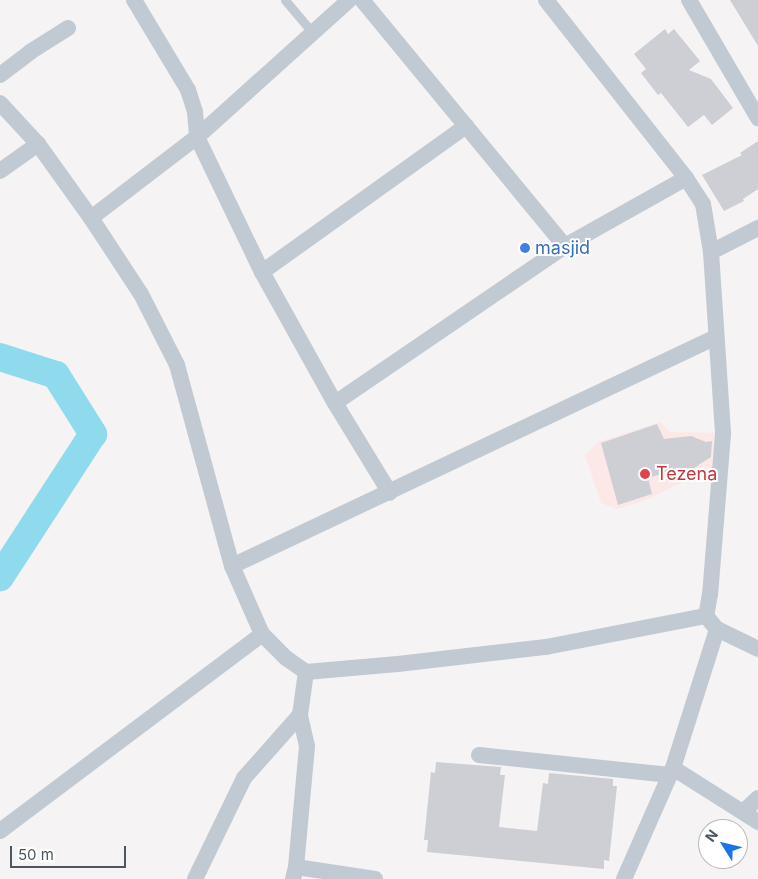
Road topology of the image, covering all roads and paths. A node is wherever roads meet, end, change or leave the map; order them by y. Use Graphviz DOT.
graph roads {
  1 [pos="134,0"];
  2 [pos="285,0"];
  3 [pos="349,0"];
  4 [pos="362,0"];
  5 [pos="546,0"];
  6 [pos="689,0"];
  7 [pos="68,28"];
  8 [pos="312,32"];
  9 [pos="0,75"];
  10 [pos="0,103"];
  11 [pos="758,118"];
  12 [pos="466,126"];
  13 [pos="197,137"];
  14 [pos="38,144"];
  15 [pos="0,171"];
  16 [pos="686,178"];
  17 [pos="91,218"];
  18 [pos="758,228"];
  19 [pos="565,246"];
  20 [pos="711,252"];
  21 [pos="262,272"];
  22 [pos="716,337"];
  23 [pos="334,404"];
  24 [pos="390,493"];
  25 [pos="232,566"];
  26 [pos="706,616"];
  27 [pos="717,629"];
  28 [pos="262,634"];
  29 [pos="758,649"];
  30 [pos="306,672"];
  31 [pos="300,715"];
  32 [pos="479,755"];
  33 [pos="671,772"];
  34 [pos="758,798"];
  35 [pos="744,812"];
  36 [pos="758,822"];
  37 [pos="0,831"];
  38 [pos="294,873"];
  39 [pos="195,879"];
  40 [pos="371,879"];
  41 [pos="624,879"];
  1 -- 13 [label="street"];
  2 -- 8 [label="lane"];
  3 -- 8 [label="street"];
  4 -- 12 [label="street"];
  5 -- 16 [label="street"];
  6 -- 11 [label="street"];
  7 -- 9 [label="street"];
  8 -- 13 [label="street"];
  10 -- 14 [label="street"];
  12 -- 19 [label="street"];
  12 -- 21 [label="street"];
  13 -- 17 [label="street"];
  13 -- 21 [label="street"];
  14 -- 15 [label="street"];
  14 -- 17 [label="street"];
  16 -- 19 [label="street"];
  16 -- 20 [label="street"];
  17 -- 25 [label="street"];
  18 -- 20 [label="street"];
  19 -- 23 [label="street"];
  20 -- 22 [label="street"];
  21 -- 23 [label="street"];
  22 -- 24 [label="street"];
  22 -- 26 [label="street"];
  23 -- 24 [label="street"];
  24 -- 25 [label="street"];
  25 -- 28 [label="street"];
  26 -- 27 [label="street"];
  26 -- 30 [label="street"];
  27 -- 29 [label="street"];
  27 -- 33 [label="street"];
  28 -- 30 [label="street"];
  28 -- 37 [label="street"];
  30 -- 31 [label="street"];
  31 -- 38 [label="street"];
  31 -- 39 [label="street"];
  32 -- 33 [label="street"];
  33 -- 35 [label="street"];
  33 -- 41 [label="street"];
  34 -- 35 [label="street"];
  35 -- 36 [label="street"];
  38 -- 40 [label="street"];
}
